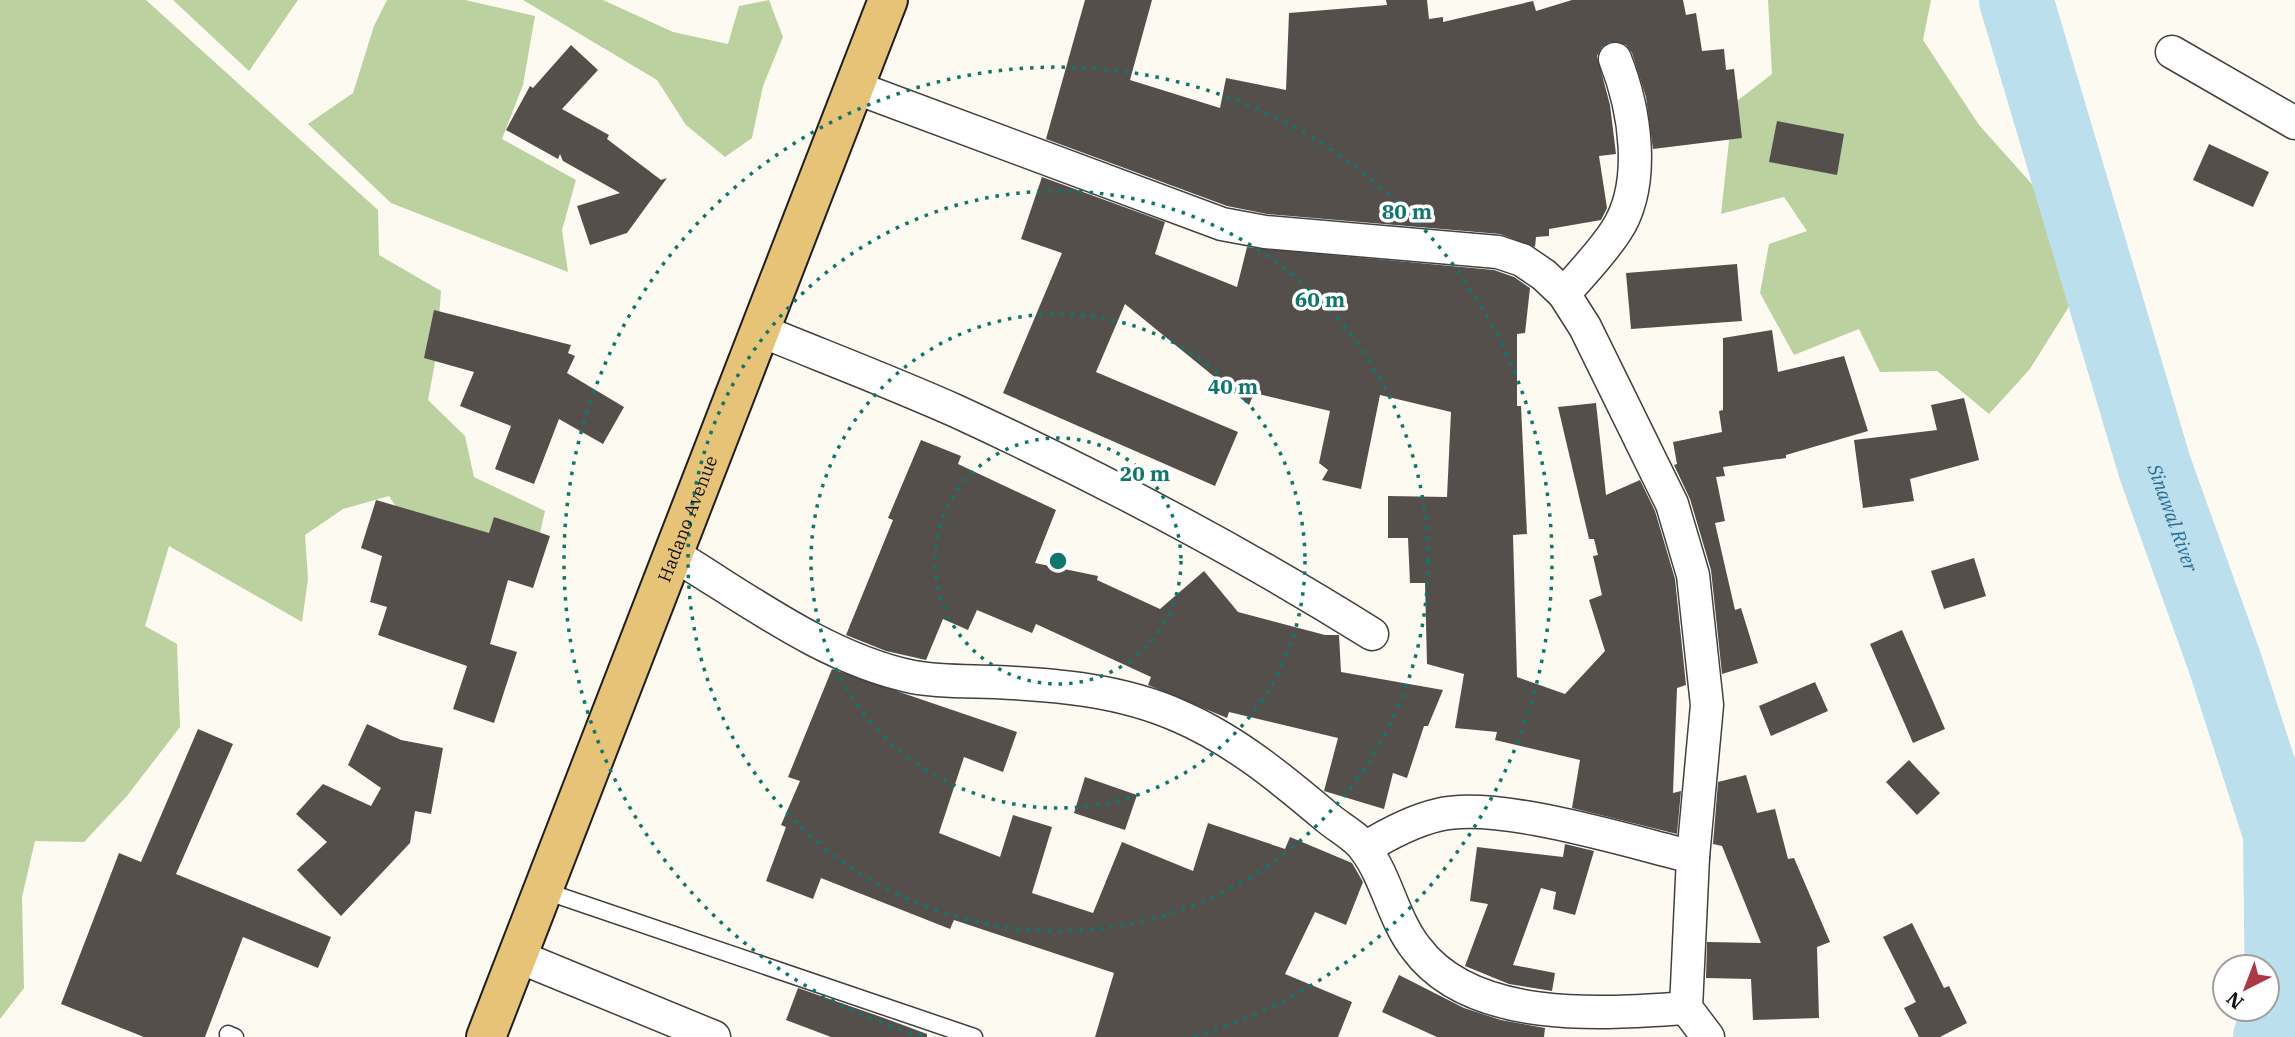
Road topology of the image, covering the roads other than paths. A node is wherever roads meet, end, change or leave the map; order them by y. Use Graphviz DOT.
graph roads {
  1 [pos="888,0"];
  2 [pos="2172,52"];
  3 [pos="1615,59"];
  4 [pos="854,87"];
  5 [pos="2295,123"];
  6 [pos="1564,294"];
  7 [pos="759,330"];
  8 [pos="673,554"];
  9 [pos="1371,634"];
  10 [pos="1365,848"];
  11 [pos="1693,857"];
  12 [pos="542,890"];
  13 [pos="517,956"];
  14 [pos="1686,1008"];
  15 [pos="486,1037"];
  16 [pos="715,1037"];
  17 [pos="974,1037"];
  18 [pos="1708,1037"];
  1 -- 4 [label="main road, Hadano Avenue"];
  2 -- 5 [label="street"];
  3 -- 6 [label="street"];
  4 -- 6 [label="street"];
  4 -- 7 [label="main road, Hadano Avenue"];
  6 -- 11 [label="street"];
  7 -- 8 [label="main road, Hadano Avenue"];
  7 -- 9 [label="street"];
  8 -- 10 [label="street"];
  8 -- 12 [label="main road, Hadano Avenue"];
  10 -- 11 [label="street"];
  10 -- 14 [label="street"];
  11 -- 14 [label="street"];
  12 -- 13 [label="main road, Hadano Avenue"];
  12 -- 17 [label="lane"];
  13 -- 15 [label="main road, Hadano Avenue"];
  13 -- 16 [label="street"];
  14 -- 18 [label="street"];
}
